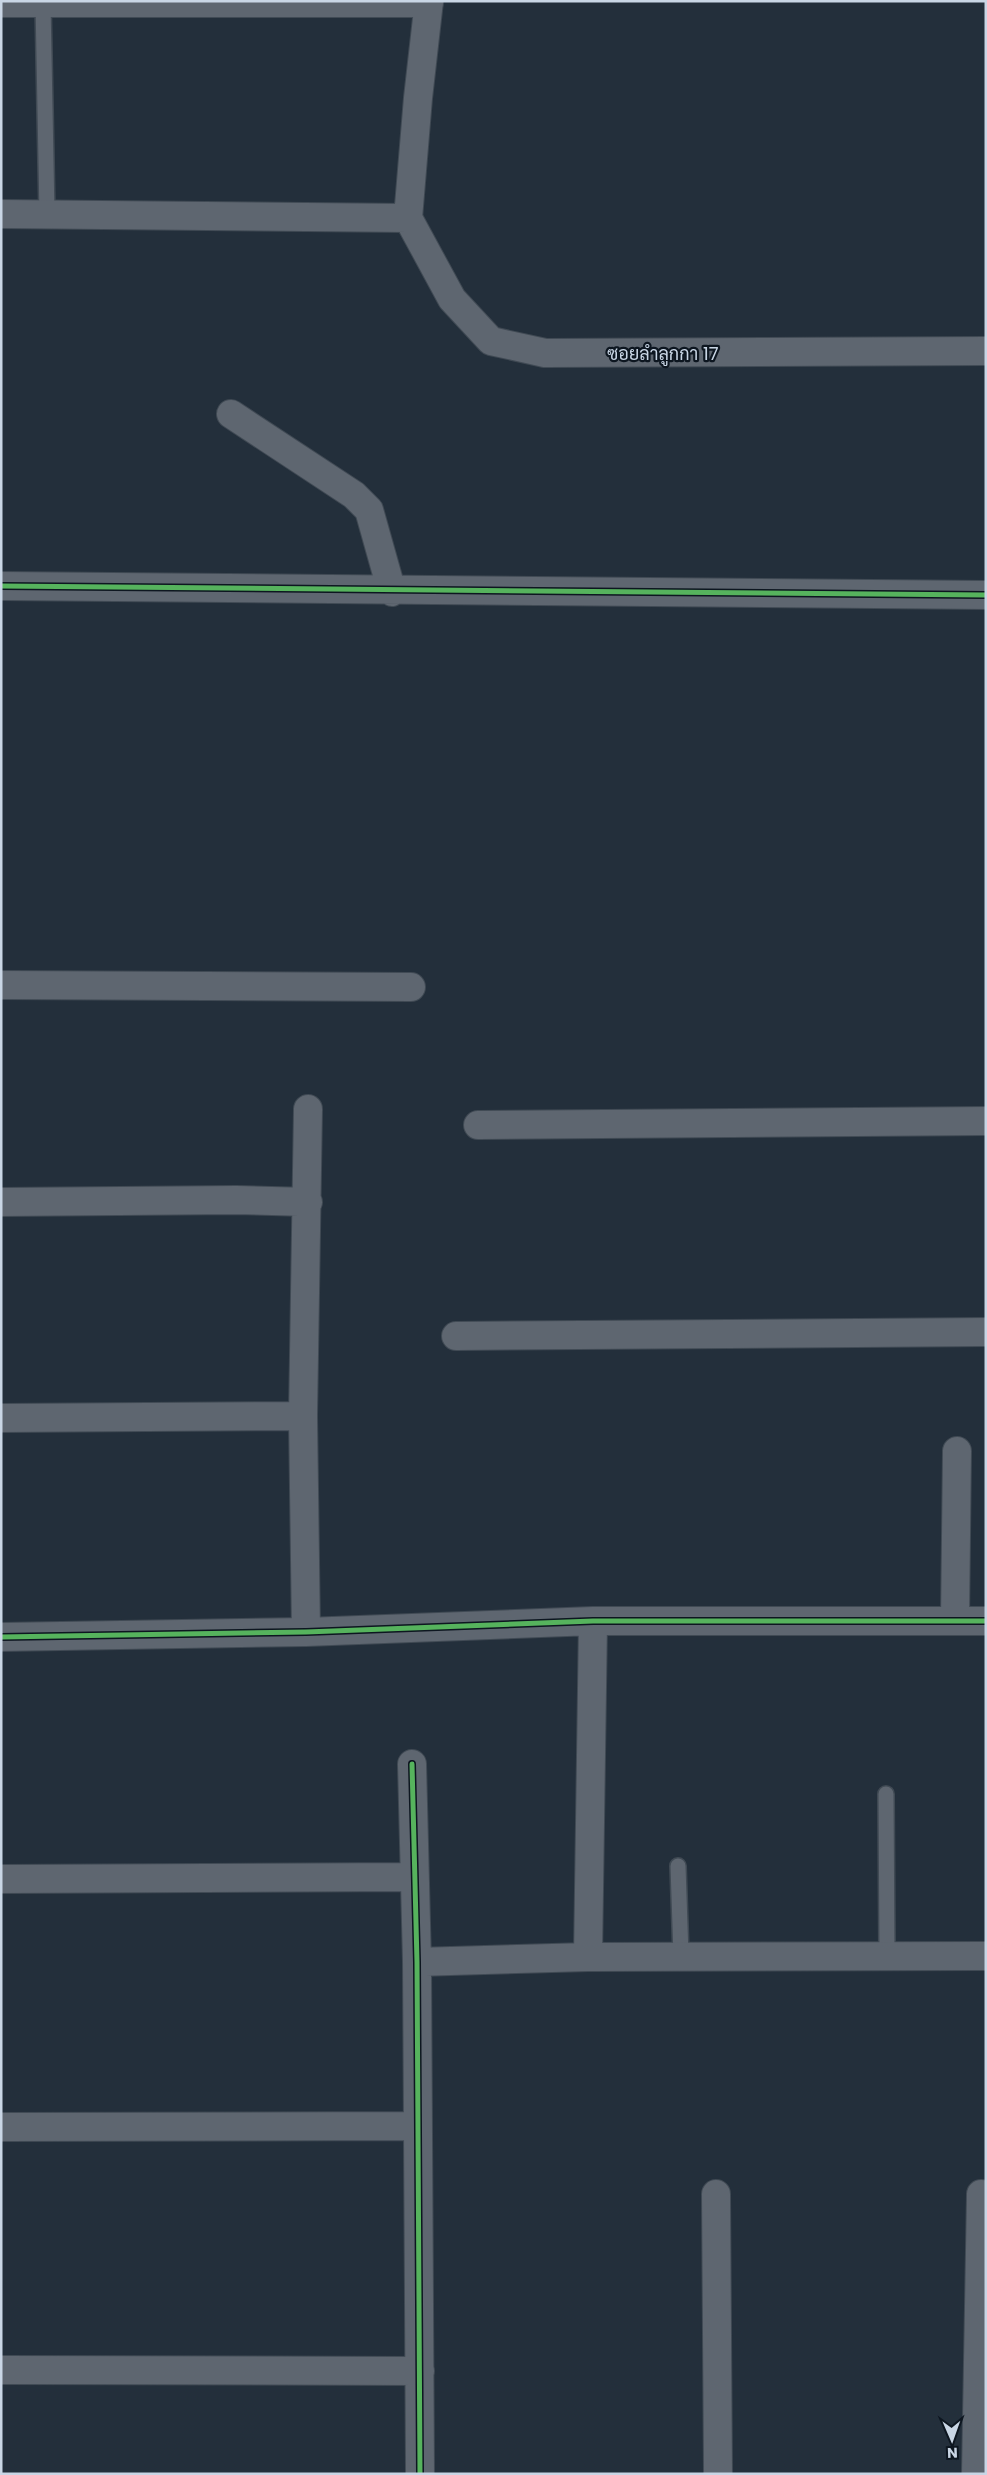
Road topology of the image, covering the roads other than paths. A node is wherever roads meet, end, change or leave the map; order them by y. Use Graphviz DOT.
graph roads {
  1 [pos="429,2"];
  2 [pos="1,3"];
  3 [pos="44,3"];
  4 [pos="1,214"];
  5 [pos="47,215"];
  6 [pos="408,218"];
  7 [pos="986,351"];
  8 [pos="231,414"];
  9 [pos="1,586"];
  10 [pos="392,592"];
  11 [pos="986,595"];
  12 [pos="1,985"];
  13 [pos="411,987"];
  14 [pos="308,1109"];
  15 [pos="986,1121"];
  16 [pos="478,1125"];
  17 [pos="1,1202"];
  18 [pos="308,1202"];
  19 [pos="986,1332"];
  20 [pos="456,1336"];
  21 [pos="303,1416"];
  22 [pos="1,1418"];
  23 [pos="957,1451"];
  24 [pos="593,1621"];
  25 [pos="956,1621"];
  26 [pos="986,1621"];
  27 [pos="306,1632"];
  28 [pos="1,1637"];
  29 [pos="412,1764"];
  30 [pos="886,1794"];
  31 [pos="678,1866"];
  32 [pos="414,1877"];
  33 [pos="1,1879"];
  34 [pos="681,1956"];
  35 [pos="887,1956"];
  36 [pos="986,1956"];
  37 [pos="588,1957"];
  38 [pos="417,1962"];
  39 [pos="418,2126"];
  40 [pos="1,2127"];
  41 [pos="716,2194"];
  42 [pos="981,2194"];
  43 [pos="1,2370"];
  44 [pos="420,2371"];
  45 [pos="420,2474"];
  46 [pos="718,2474"];
  47 [pos="976,2474"];
  1 -- 3 [label="street"];
  1 -- 6 [label="street"];
  2 -- 3 [label="street"];
  3 -- 5 [label="lane"];
  4 -- 5 [label="street"];
  5 -- 6 [label="street"];
  6 -- 7 [label="street, ซอยลำลูกกา 17"];
  8 -- 10 [label="street"];
  9 -- 10 [label="street"];
  10 -- 11 [label="street"];
  12 -- 13 [label="street"];
  14 -- 18 [label="street"];
  15 -- 16 [label="street"];
  17 -- 18 [label="street"];
  18 -- 21 [label="street"];
  19 -- 20 [label="street"];
  21 -- 22 [label="street"];
  21 -- 27 [label="street"];
  23 -- 25 [label="street"];
  24 -- 25 [label="street"];
  24 -- 27 [label="street"];
  24 -- 37 [label="street"];
  25 -- 26 [label="street"];
  27 -- 28 [label="street"];
  29 -- 32 [label="street"];
  30 -- 35 [label="lane"];
  31 -- 34 [label="lane"];
  32 -- 33 [label="street"];
  32 -- 38 [label="street"];
  34 -- 35 [label="street"];
  34 -- 37 [label="street"];
  35 -- 36 [label="street"];
  37 -- 38 [label="street"];
  38 -- 39 [label="street"];
  39 -- 40 [label="street"];
  39 -- 44 [label="street"];
  41 -- 46 [label="street"];
  42 -- 47 [label="street"];
  43 -- 44 [label="street"];
  44 -- 45 [label="street"];
}
